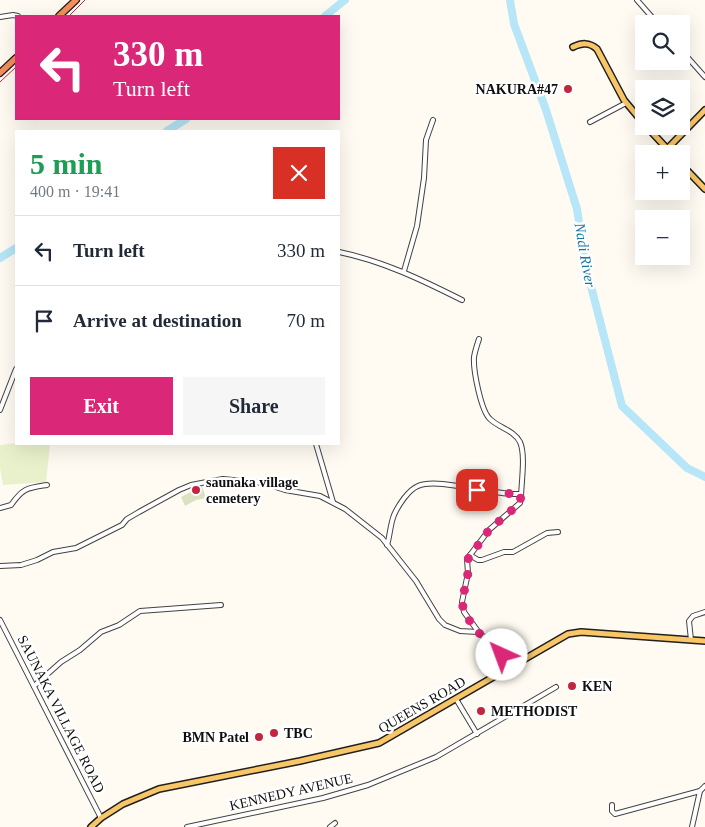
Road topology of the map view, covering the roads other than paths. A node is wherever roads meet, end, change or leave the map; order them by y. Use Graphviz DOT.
graph roads {
  1 [pos="76,0"];
  2 [pos="637,0"];
  3 [pos="60,15"];
  4 [pos="650,15"];
  5 [pos="15,16"];
  6 [pos="0,17"];
  7 [pos="572,46"];
  8 [pos="15,59"];
  9 [pos="690,60"];
  10 [pos="0,74"];
  11 [pos="705,77"];
  12 [pos="626,103"];
  13 [pos="705,110"];
  14 [pos="635,113"];
  15 [pos="433,120"];
  16 [pos="590,122"];
  17 [pos="655,135"];
  18 [pos="664,145"];
  19 [pos="675,145"];
  20 [pos="690,173"];
  21 [pos="705,189"];
  22 [pos="340,252"];
  23 [pos="404,271"];
  24 [pos="462,300"];
  25 [pos="479,339"];
  26 [pos="15,372"];
  27 [pos="0,410"];
  28 [pos="316,445"];
  29 [pos="47,485"];
  30 [pos="521,494"];
  31 [pos="333,502"];
  32 [pos="0,508"];
  33 [pos="558,532"];
  34 [pos="387,545"];
  35 [pos="470,555"];
  36 [pos="0,566"];
  37 [pos="221,604"];
  38 [pos="705,612"];
  39 [pos="0,620"];
  40 [pos="478,632"];
  41 [pos="691,640"];
  42 [pos="705,641"];
  43 [pos="509,666"];
  44 [pos="34,686"];
  45 [pos="556,687"];
  46 [pos="456,698"];
  47 [pos="477,734"];
  48 [pos="705,786"];
  49 [pos="700,791"];
  50 [pos="612,805"];
  51 [pos="101,818"];
  52 [pos="335,823"];
  53 [pos="91,827"];
  54 [pos="186,827"];
  55 [pos="330,827"];
  56 [pos="692,827"];
  1 -- 3 [label="highway"];
  2 -- 4 [label="street"];
  5 -- 6 [label="street"];
  7 -- 12 [label="main road"];
  8 -- 10 [label="highway"];
  9 -- 11 [label="street"];
  12 -- 14 [label="main road"];
  12 -- 16 [label="street"];
  13 -- 19 [label="main road"];
  15 -- 23 [label="street"];
  17 -- 18 [label="main road"];
  20 -- 21 [label="main road"];
  22 -- 23 [label="street"];
  23 -- 24 [label="street"];
  25 -- 30 [label="street"];
  26 -- 27 [label="street"];
  28 -- 31 [label="street"];
  29 -- 32 [label="street"];
  30 -- 34 [label="street"];
  30 -- 35 [label="street"];
  31 -- 34 [label="street"];
  31 -- 36 [label="street"];
  33 -- 35 [label="street"];
  34 -- 40 [label="street"];
  35 -- 40 [label="street"];
  37 -- 44 [label="street"];
  38 -- 41 [label="street"];
  39 -- 44 [label="street, SAUNAKA VILLAGE ROAD"];
  40 -- 43 [label="street"];
  41 -- 42 [label="main road, QUEENS ROAD"];
  41 -- 43 [label="main road, QUEENS ROAD"];
  43 -- 46 [label="main road, QUEENS ROAD"];
  44 -- 51 [label="street, SAUNAKA VILLAGE ROAD"];
  45 -- 47 [label="street, KENNEDY AVENUE"];
  46 -- 47 [label="street"];
  46 -- 51 [label="main road, QUEENS ROAD"];
  47 -- 54 [label="street, KENNEDY AVENUE"];
  48 -- 49 [label="street"];
  49 -- 50 [label="street"];
  49 -- 56 [label="street"];
  51 -- 53 [label="main road, QUEENS ROAD"];
  52 -- 55 [label="street"];
}
